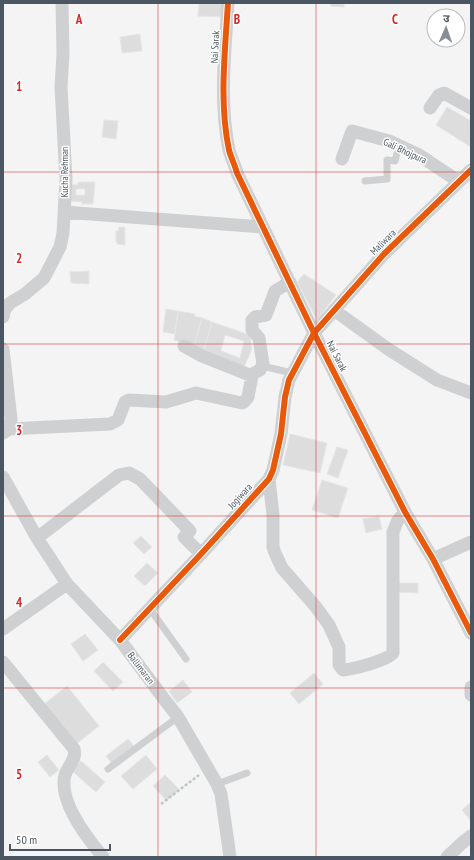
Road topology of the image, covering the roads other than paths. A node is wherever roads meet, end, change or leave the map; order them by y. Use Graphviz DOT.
graph roads {
  1 [pos="62,3"];
  2 [pos="228,3"];
  3 [pos="430,108"];
  4 [pos="471,108"];
  5 [pos="399,146"];
  6 [pos="342,159"];
  7 [pos="471,170"];
  8 [pos="365,181"];
  9 [pos="458,181"];
  10 [pos="64,212"];
  11 [pos="263,227"];
  12 [pos="290,282"];
  13 [pos="334,310"];
  14 [pos="3,317"];
  15 [pos="314,333"];
  16 [pos="184,346"];
  17 [pos="3,349"];
  18 [pos="262,366"];
  19 [pos="292,373"];
  20 [pos="252,376"];
  21 [pos="471,393"];
  22 [pos="6,431"];
  23 [pos="3,477"];
  24 [pos="269,479"];
  25 [pos="405,512"];
  26 [pos="38,538"];
  27 [pos="471,542"];
  28 [pos="201,554"];
  29 [pos="432,559"];
  30 [pos="67,584"];
  31 [pos="150,609"];
  32 [pos="3,629"];
  33 [pos="471,634"];
  34 [pos="120,640"];
  35 [pos="186,659"];
  36 [pos="3,662"];
  37 [pos="471,687"];
  38 [pos="471,695"];
  39 [pos="178,717"];
  40 [pos="108,769"];
  41 [pos="247,773"];
  42 [pos="217,784"];
  43 [pos="471,836"];
  44 [pos="103,857"];
  45 [pos="230,857"];
  46 [pos="447,857"];
  1 -- 10 [label="street, Kucha Rehman"];
  2 -- 11 [label="street, Nai Sarak"];
  3 -- 4 [label="street"];
  5 -- 6 [label="street, Gali Bhojpura"];
  5 -- 8 [label="lane"];
  5 -- 9 [label="street, Gali Bhojpura"];
  7 -- 9 [label="street, Maliwara"];
  9 -- 13 [label="street, Maliwara"];
  10 -- 11 [label="street"];
  10 -- 14 [label="street, Kucha Rehman"];
  11 -- 12 [label="street, Nai Sarak"];
  12 -- 15 [label="street, Nai Sarak"];
  12 -- 18 [label="street"];
  13 -- 15 [label="street, Maliwara"];
  13 -- 21 [label="street"];
  15 -- 19 [label="street, Jogiwara"];
  15 -- 25 [label="street, Nai Sarak"];
  16 -- 20 [label="street"];
  17 -- 22 [label="street"];
  18 -- 19 [label="lane"];
  18 -- 20 [label="street"];
  19 -- 24 [label="street, Jogiwara"];
  20 -- 22 [label="street"];
  23 -- 26 [label="street, Ballimaran"];
  24 -- 25 [label="street"];
  24 -- 28 [label="street, Jogiwara"];
  25 -- 29 [label="street, Nai Sarak"];
  26 -- 28 [label="street"];
  26 -- 30 [label="street, Ballimaran"];
  27 -- 29 [label="street"];
  28 -- 31 [label="street, Jogiwara"];
  29 -- 33 [label="street, Nai Sarak"];
  30 -- 32 [label="street"];
  30 -- 34 [label="street, Ballimaran"];
  31 -- 34 [label="street, Jogiwara"];
  31 -- 35 [label="lane"];
  34 -- 39 [label="street, Ballimaran"];
  36 -- 44 [label="street"];
  37 -- 38 [label="street"];
  39 -- 40 [label="lane"];
  39 -- 42 [label="street, Ballimaran"];
  41 -- 42 [label="lane"];
  42 -- 45 [label="street, Ballimaran"];
  43 -- 46 [label="street"];
}
